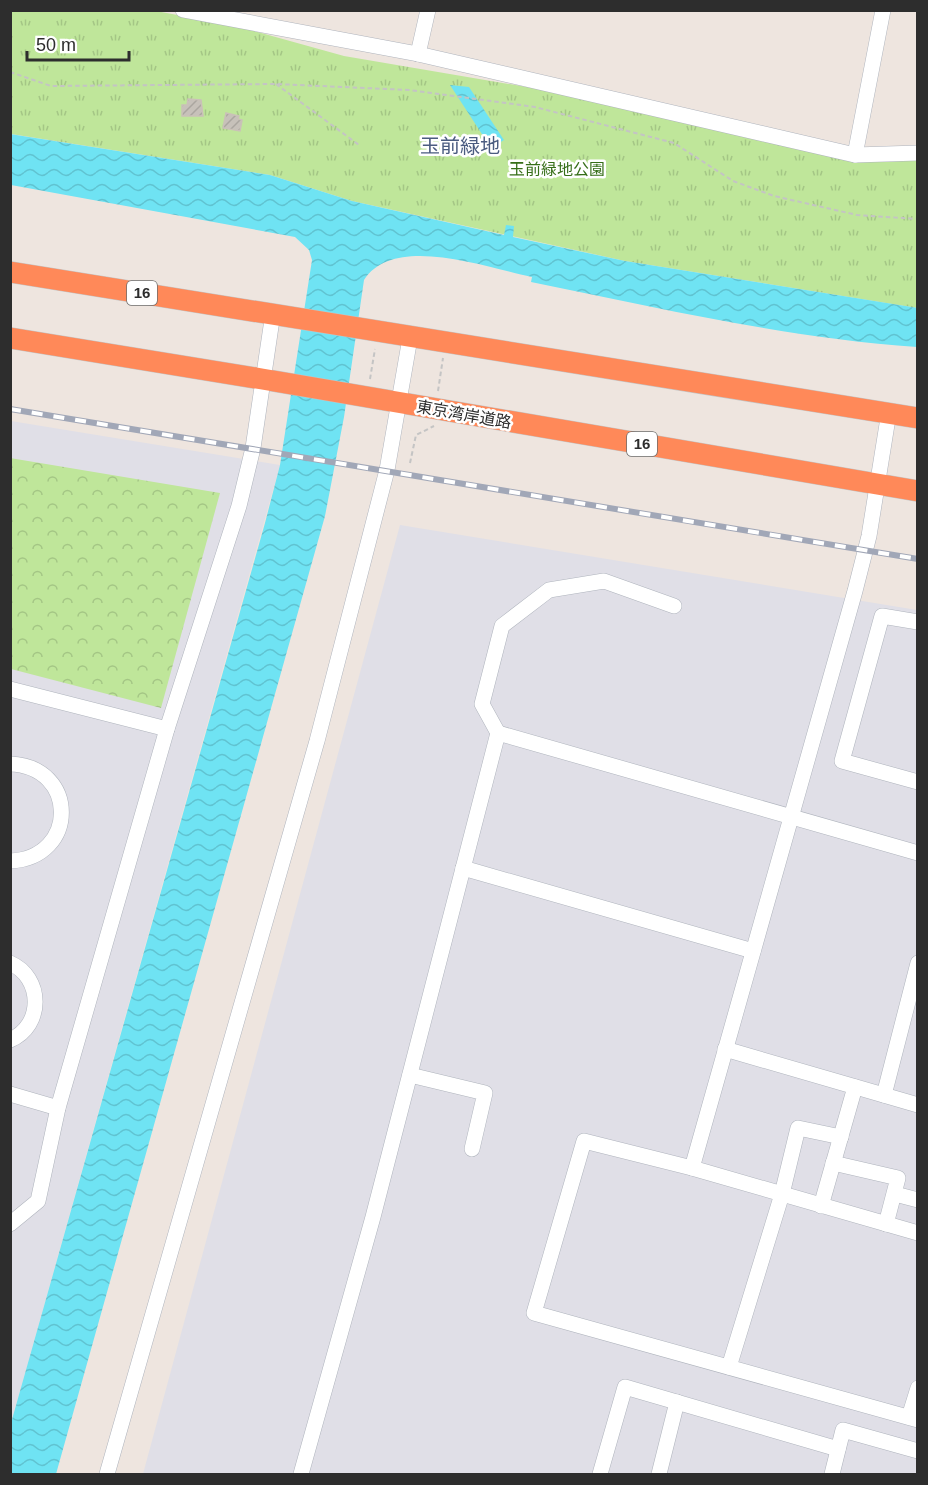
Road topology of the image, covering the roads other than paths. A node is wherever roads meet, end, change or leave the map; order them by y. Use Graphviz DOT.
graph roads {
  1 [pos="183,10"];
  2 [pos="428,10"];
  3 [pos="884,10"];
  4 [pos="418,54"];
  5 [pos="918,153"];
  6 [pos="855,155"];
  7 [pos="10,272"];
  8 [pos="273,313"];
  9 [pos="10,338"];
  10 [pos="410,338"];
  11 [pos="262,378"];
  12 [pos="399,403"];
  13 [pos="889,412"];
  14 [pos="918,418"];
  15 [pos="879,485"];
  16 [pos="918,491"];
  17 [pos="674,606"];
  18 [pos="918,622"];
  19 [pos="10,689"];
  20 [pos="167,729"];
  21 [pos="498,733"];
  22 [pos="10,764"];
  23 [pos="918,782"];
  24 [pos="792,815"];
  25 [pos="918,853"];
  26 [pos="10,861"];
  27 [pos="463,868"];
  28 [pos="753,951"];
  29 [pos="10,963"];
  30 [pos="918,963"];
  31 [pos="10,1040"];
  32 [pos="725,1048"];
  33 [pos="410,1075"];
  34 [pos="855,1086"];
  35 [pos="10,1094"];
  36 [pos="884,1095"];
  37 [pos="918,1105"];
  38 [pos="58,1107"];
  39 [pos="841,1137"];
  40 [pos="472,1149"];
  41 [pos="833,1163"];
  42 [pos="692,1168"];
  43 [pos="782,1194"];
  44 [pos="895,1194"];
  45 [pos="918,1200"];
  46 [pos="821,1206"];
  47 [pos="10,1224"];
  48 [pos="886,1224"];
  49 [pos="918,1233"];
  50 [pos="729,1367"];
  51 [pos="918,1388"];
  52 [pos="677,1402"];
  53 [pos="913,1419"];
  54 [pos="838,1449"];
  55 [pos="918,1451"];
  56 [pos="107,1474"];
  57 [pos="301,1474"];
  58 [pos="600,1474"];
  59 [pos="659,1474"];
  60 [pos="832,1474"];
  1 -- 4 [label="street"];
  2 -- 4 [label="street"];
  3 -- 6 [label="street"];
  4 -- 6 [label="street"];
  5 -- 6 [label="street"];
  7 -- 8 [label="highway, 16"];
  8 -- 10 [label="highway, 16"];
  8 -- 11 [label="street"];
  9 -- 11 [label="highway, 東京湾岸道路 / 16"];
  10 -- 12 [label="street"];
  10 -- 13 [label="highway, 16"];
  11 -- 12 [label="highway, 東京湾岸道路 / 16"];
  11 -- 20 [label="street"];
  12 -- 15 [label="highway, 東京湾岸道路 / 16"];
  12 -- 56 [label="street"];
  13 -- 14 [label="highway, 16"];
  13 -- 15 [label="street"];
  15 -- 16 [label="highway, 東京湾岸道路 / 16"];
  15 -- 24 [label="street"];
  17 -- 21 [label="street"];
  18 -- 23 [label="street"];
  19 -- 20 [label="street"];
  20 -- 38 [label="street"];
  21 -- 24 [label="street"];
  21 -- 27 [label="street"];
  22 -- 26 [label="street"];
  24 -- 25 [label="street"];
  24 -- 28 [label="street"];
  27 -- 28 [label="street"];
  27 -- 33 [label="street"];
  28 -- 32 [label="street"];
  29 -- 31 [label="street"];
  30 -- 36 [label="street"];
  32 -- 34 [label="street"];
  32 -- 42 [label="street"];
  33 -- 40 [label="street"];
  33 -- 57 [label="street"];
  34 -- 36 [label="street"];
  34 -- 39 [label="street"];
  35 -- 38 [label="street"];
  36 -- 37 [label="street"];
  38 -- 47 [label="street"];
  39 -- 41 [label="street"];
  39 -- 43 [label="street"];
  41 -- 44 [label="street"];
  41 -- 46 [label="street"];
  42 -- 43 [label="street"];
  42 -- 50 [label="street"];
  43 -- 46 [label="street"];
  43 -- 50 [label="street"];
  44 -- 45 [label="street"];
  44 -- 48 [label="street"];
  46 -- 48 [label="street"];
  48 -- 49 [label="street"];
  50 -- 53 [label="street"];
  51 -- 53 [label="street"];
  52 -- 54 [label="street"];
  52 -- 58 [label="street"];
  52 -- 59 [label="street"];
  54 -- 55 [label="street"];
  54 -- 60 [label="street"];
}
